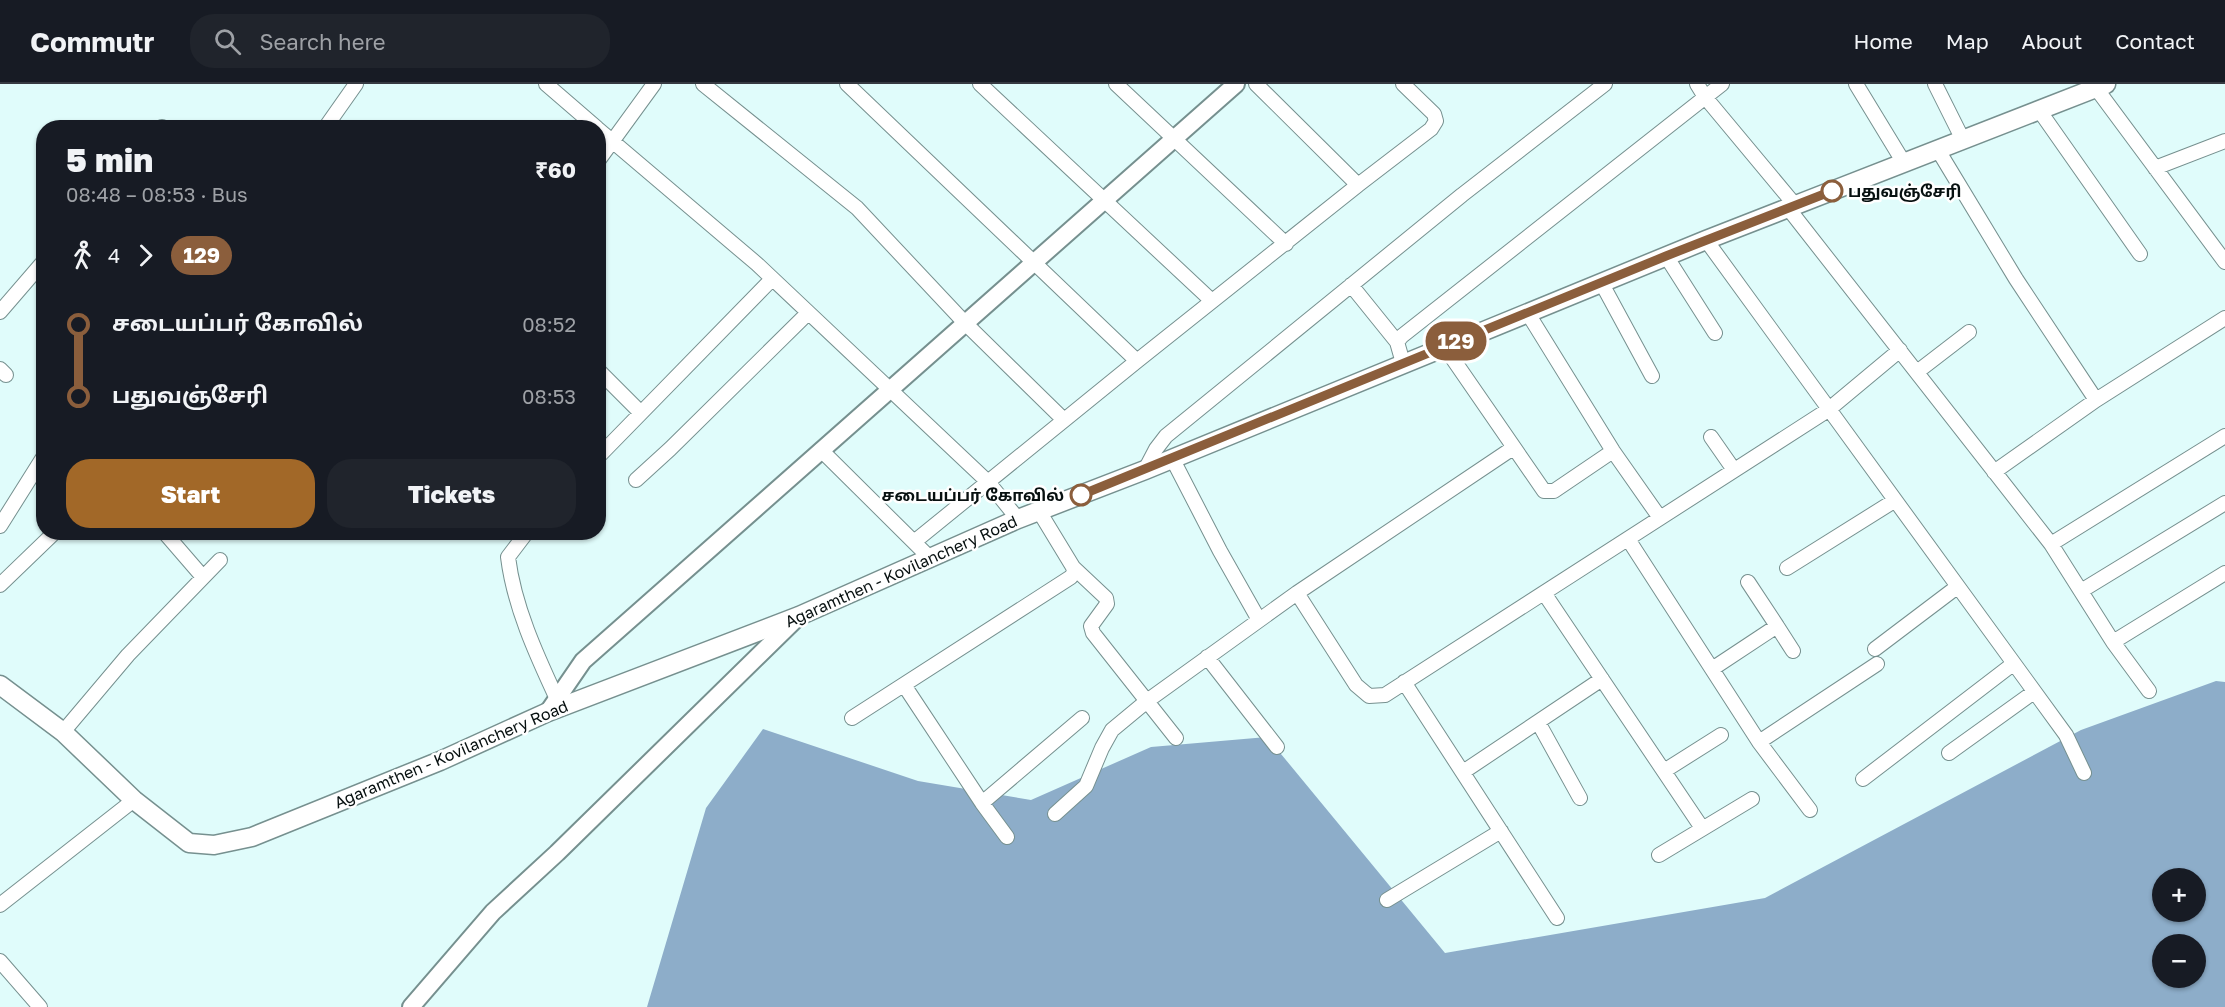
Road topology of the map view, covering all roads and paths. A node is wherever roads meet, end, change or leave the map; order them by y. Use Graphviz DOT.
graph roads {
  1 [pos="356,84"];
  2 [pos="546,84"];
  3 [pos="654,84"];
  4 [pos="703,84"];
  5 [pos="847,84"];
  6 [pos="980,84"];
  7 [pos="1116,84"];
  8 [pos="1236,84"];
  9 [pos="1256,84"];
  10 [pos="1402,84"];
  11 [pos="1605,84"];
  12 [pos="1697,84"];
  13 [pos="1722,84"];
  14 [pos="1856,84"];
  15 [pos="1935,84"];
  16 [pos="2099,85"];
  17 [pos="563,90"];
  18 [pos="1705,97"];
  19 [pos="2039,110"];
  20 [pos="331,120"];
  21 [pos="591,120"];
  22 [pos="606,135"];
  23 [pos="1174,139"];
  24 [pos="1963,140"];
  25 [pos="612,141"];
  26 [pos="2225,141"];
  27 [pos="606,150"];
  28 [pos="1938,150"];
  29 [pos="1904,163"];
  30 [pos="2155,168"];
  31 [pos="1358,186"];
  32 [pos="1105,199"];
  33 [pos="1792,206"];
  34 [pos="1706,240"];
  35 [pos="1286,244"];
  36 [pos="2140,254"];
  37 [pos="1666,256"];
  38 [pos="2225,262"];
  39 [pos="1034,263"];
  40 [pos="36,270"];
  41 [pos="772,279"];
  42 [pos="1601,282"];
  43 [pos="1351,285"];
  44 [pos="1212,302"];
  45 [pos="0,312"];
  46 [pos="1527,312"];
  47 [pos="808,313"];
  48 [pos="2225,318"];
  49 [pos="965,323"];
  50 [pos="1969,332"];
  51 [pos="1716,333"];
  52 [pos="1397,342"];
  53 [pos="1444,346"];
  54 [pos="1900,350"];
  55 [pos="1137,361"];
  56 [pos="1403,363"];
  57 [pos="1917,372"];
  58 [pos="1652,376"];
  59 [pos="606,378"];
  60 [pos="890,389"];
  61 [pos="2096,400"];
  62 [pos="1828,410"];
  63 [pos="641,413"];
  64 [pos="1064,420"];
  65 [pos="2225,436"];
  66 [pos="1711,437"];
  67 [pos="606,448"];
  68 [pos="1513,448"];
  69 [pos="821,450"];
  70 [pos="1613,451"];
  71 [pos="1172,458"];
  72 [pos="36,469"];
  73 [pos="1145,470"];
  74 [pos="1734,470"];
  75 [pos="1994,472"];
  76 [pos="636,480"];
  77 [pos="988,482"];
  78 [pos="1894,501"];
  79 [pos="2225,503"];
  80 [pos="1039,511"];
  81 [pos="1660,518"];
  82 [pos="1018,519"];
  83 [pos="0,526"];
  84 [pos="1628,538"];
  85 [pos="47,540"];
  86 [pos="171,540"];
  87 [pos="520,540"];
  88 [pos="914,542"];
  89 [pos="2051,544"];
  90 [pos="930,558"];
  91 [pos="220,560"];
  92 [pos="1073,567"];
  93 [pos="1787,568"];
  94 [pos="2225,573"];
  95 [pos="202,576"];
  96 [pos="1748,582"];
  97 [pos="0,585"];
  98 [pos="1957,587"];
  99 [pos="2081,591"];
  100 [pos="1544,593"];
  101 [pos="1297,594"];
  102 [pos="799,616"];
  103 [pos="1259,620"];
  104 [pos="1777,626"];
  105 [pos="2113,642"];
  106 [pos="1875,649"];
  107 [pos="1793,651"];
  108 [pos="1207,657"];
  109 [pos="1876,664"];
  110 [pos="2013,664"];
  111 [pos="1712,669"];
  112 [pos="1602,679"];
  113 [pos="1404,682"];
  114 [pos="0,685"];
  115 [pos="904,685"];
  116 [pos="2149,691"];
  117 [pos="2034,692"];
  118 [pos="1147,701"];
  119 [pos="552,706"];
  120 [pos="852,718"];
  121 [pos="1082,718"];
  122 [pos="1538,722"];
  123 [pos="63,732"];
  124 [pos="1721,735"];
  125 [pos="1176,738"];
  126 [pos="1759,742"];
  127 [pos="1276,747"];
  128 [pos="1949,753"];
  129 [pos="1463,771"];
  130 [pos="1664,771"];
  131 [pos="2084,772"];
  132 [pos="1863,779"];
  133 [pos="1580,798"];
  134 [pos="1752,799"];
  135 [pos="134,800"];
  136 [pos="982,803"];
  137 [pos="1810,810"];
  138 [pos="1055,814"];
  139 [pos="1702,828"];
  140 [pos="1501,831"];
  141 [pos="1007,837"];
  142 [pos="1659,855"];
  143 [pos="1387,900"];
  144 [pos="0,905"];
  145 [pos="1557,918"];
  146 [pos="0,961"];
  147 [pos="40,1007"];
  148 [pos="411,1007"];
  1 -- 20 [label="street"];
  2 -- 17 [label="street"];
  3 -- 25 [label="street"];
  4 -- 49 [label="street"];
  5 -- 39 [label="street"];
  6 -- 32 [label="street"];
  7 -- 23 [label="street"];
  8 -- 23 [label="street"];
  9 -- 31 [label="street"];
  10 -- 31 [label="street"];
  11 -- 43 [label="street"];
  12 -- 18 [label="street"];
  13 -- 18 [label="street"];
  14 -- 29 [label="street"];
  15 -- 24 [label="street"];
  16 -- 19 [label="main road, Agaramthen - Kovilanchery Road"];
  16 -- 30 [label="street"];
  17 -- 21 [label="street"];
  18 -- 33 [label="street"];
  18 -- 52 [label="street"];
  19 -- 24 [label="main road, Agaramthen - Kovilanchery Road"];
  19 -- 36 [label="street"];
  22 -- 25 [label="street"];
  23 -- 32 [label="street"];
  23 -- 35 [label="street"];
  24 -- 28 [label="main road, Agaramthen - Kovilanchery Road"];
  25 -- 27 [label="street"];
  25 -- 41 [label="street"];
  26 -- 30 [label="street"];
  28 -- 29 [label="main road, Agaramthen - Kovilanchery Road"];
  28 -- 61 [label="street"];
  29 -- 33 [label="main road, Agaramthen - Kovilanchery Road"];
  30 -- 38 [label="street"];
  31 -- 35 [label="street"];
  32 -- 39 [label="street"];
  32 -- 44 [label="street"];
  33 -- 34 [label="main road, Agaramthen - Kovilanchery Road"];
  33 -- 54 [label="street"];
  34 -- 37 [label="main road, Agaramthen - Kovilanchery Road"];
  34 -- 62 [label="street"];
  35 -- 44 [label="street"];
  37 -- 42 [label="main road, Agaramthen - Kovilanchery Road"];
  37 -- 51 [label="street"];
  39 -- 49 [label="street"];
  39 -- 55 [label="street"];
  40 -- 45 [label="street"];
  41 -- 47 [label="street"];
  41 -- 63 [label="street"];
  42 -- 46 [label="main road, Agaramthen - Kovilanchery Road"];
  42 -- 58 [label="street"];
  43 -- 52 [label="street"];
  43 -- 73 [label="street"];
  44 -- 55 [label="street"];
  46 -- 53 [label="main road, Agaramthen - Kovilanchery Road"];
  46 -- 70 [label="street"];
  47 -- 60 [label="street"];
  47 -- 76 [label="street"];
  48 -- 61 [label="street"];
  49 -- 60 [label="street"];
  49 -- 64 [label="street"];
  50 -- 57 [label="street"];
  52 -- 56 [label="street"];
  53 -- 56 [label="main road, Agaramthen - Kovilanchery Road"];
  53 -- 68 [label="street"];
  54 -- 57 [label="street"];
  54 -- 62 [label="street"];
  55 -- 64 [label="street"];
  56 -- 71 [label="main road, Agaramthen - Kovilanchery Road"];
  57 -- 75 [label="street"];
  59 -- 63 [label="street"];
  60 -- 69 [label="street"];
  60 -- 77 [label="street"];
  61 -- 75 [label="street"];
  62 -- 74 [label="street"];
  62 -- 78 [label="street"];
  63 -- 67 [label="street"];
  64 -- 77 [label="street"];
  65 -- 89 [label="street"];
  66 -- 74 [label="street"];
  68 -- 70 [label="street"];
  68 -- 101 [label="street"];
  69 -- 88 [label="street"];
  69 -- 119 [label="street"];
  70 -- 81 [label="street"];
  71 -- 73 [label="main road, Agaramthen - Kovilanchery Road"];
  71 -- 103 [label="street"];
  72 -- 83 [label="street"];
  73 -- 80 [label="main road, Agaramthen - Kovilanchery Road"];
  74 -- 81 [label="street"];
  75 -- 89 [label="street"];
  77 -- 82 [label="street"];
  77 -- 88 [label="street"];
  78 -- 93 [label="street"];
  78 -- 98 [label="street"];
  79 -- 99 [label="street"];
  80 -- 82 [label="main road, Agaramthen - Kovilanchery Road"];
  80 -- 92 [label="street"];
  81 -- 84 [label="street"];
  82 -- 90 [label="main road, Agaramthen - Kovilanchery Road"];
  84 -- 100 [label="street"];
  84 -- 111 [label="street"];
  85 -- 97 [label="street"];
  86 -- 95 [label="street"];
  87 -- 119 [label="street"];
  88 -- 90 [label="street"];
  89 -- 99 [label="street"];
  90 -- 102 [label="main road, Agaramthen - Kovilanchery Road"];
  91 -- 95 [label="street"];
  92 -- 115 [label="street"];
  92 -- 118 [label="street"];
  94 -- 105 [label="street"];
  95 -- 123 [label="street"];
  96 -- 104 [label="street"];
  98 -- 106 [label="street"];
  98 -- 110 [label="street"];
  99 -- 105 [label="street"];
  100 -- 112 [label="street"];
  100 -- 113 [label="street"];
  101 -- 103 [label="street"];
  101 -- 113 [label="street"];
  102 -- 119 [label="main road, Agaramthen - Kovilanchery Road"];
  102 -- 148 [label="street"];
  103 -- 108 [label="street"];
  104 -- 107 [label="street"];
  104 -- 111 [label="street"];
  105 -- 116 [label="street"];
  108 -- 118 [label="street"];
  108 -- 127 [label="street"];
  109 -- 126 [label="street"];
  110 -- 117 [label="street"];
  110 -- 132 [label="street"];
  111 -- 126 [label="street"];
  112 -- 122 [label="street"];
  112 -- 130 [label="street"];
  113 -- 129 [label="street"];
  114 -- 123 [label="main road, Agaramthen - Kovilanchery Road"];
  115 -- 120 [label="street"];
  115 -- 136 [label="street"];
  117 -- 128 [label="street"];
  117 -- 131 [label="street"];
  118 -- 125 [label="street"];
  118 -- 138 [label="street"];
  119 -- 135 [label="main road, Agaramthen - Kovilanchery Road"];
  121 -- 136 [label="street"];
  122 -- 129 [label="street"];
  122 -- 133 [label="street"];
  123 -- 135 [label="main road, Agaramthen - Kovilanchery Road"];
  124 -- 130 [label="street"];
  126 -- 137 [label="street"];
  129 -- 140 [label="street"];
  130 -- 139 [label="street"];
  134 -- 139 [label="street"];
  135 -- 144 [label="street"];
  136 -- 141 [label="street"];
  139 -- 142 [label="street"];
  140 -- 143 [label="street"];
  140 -- 145 [label="street"];
  146 -- 147 [label="street"];
}
